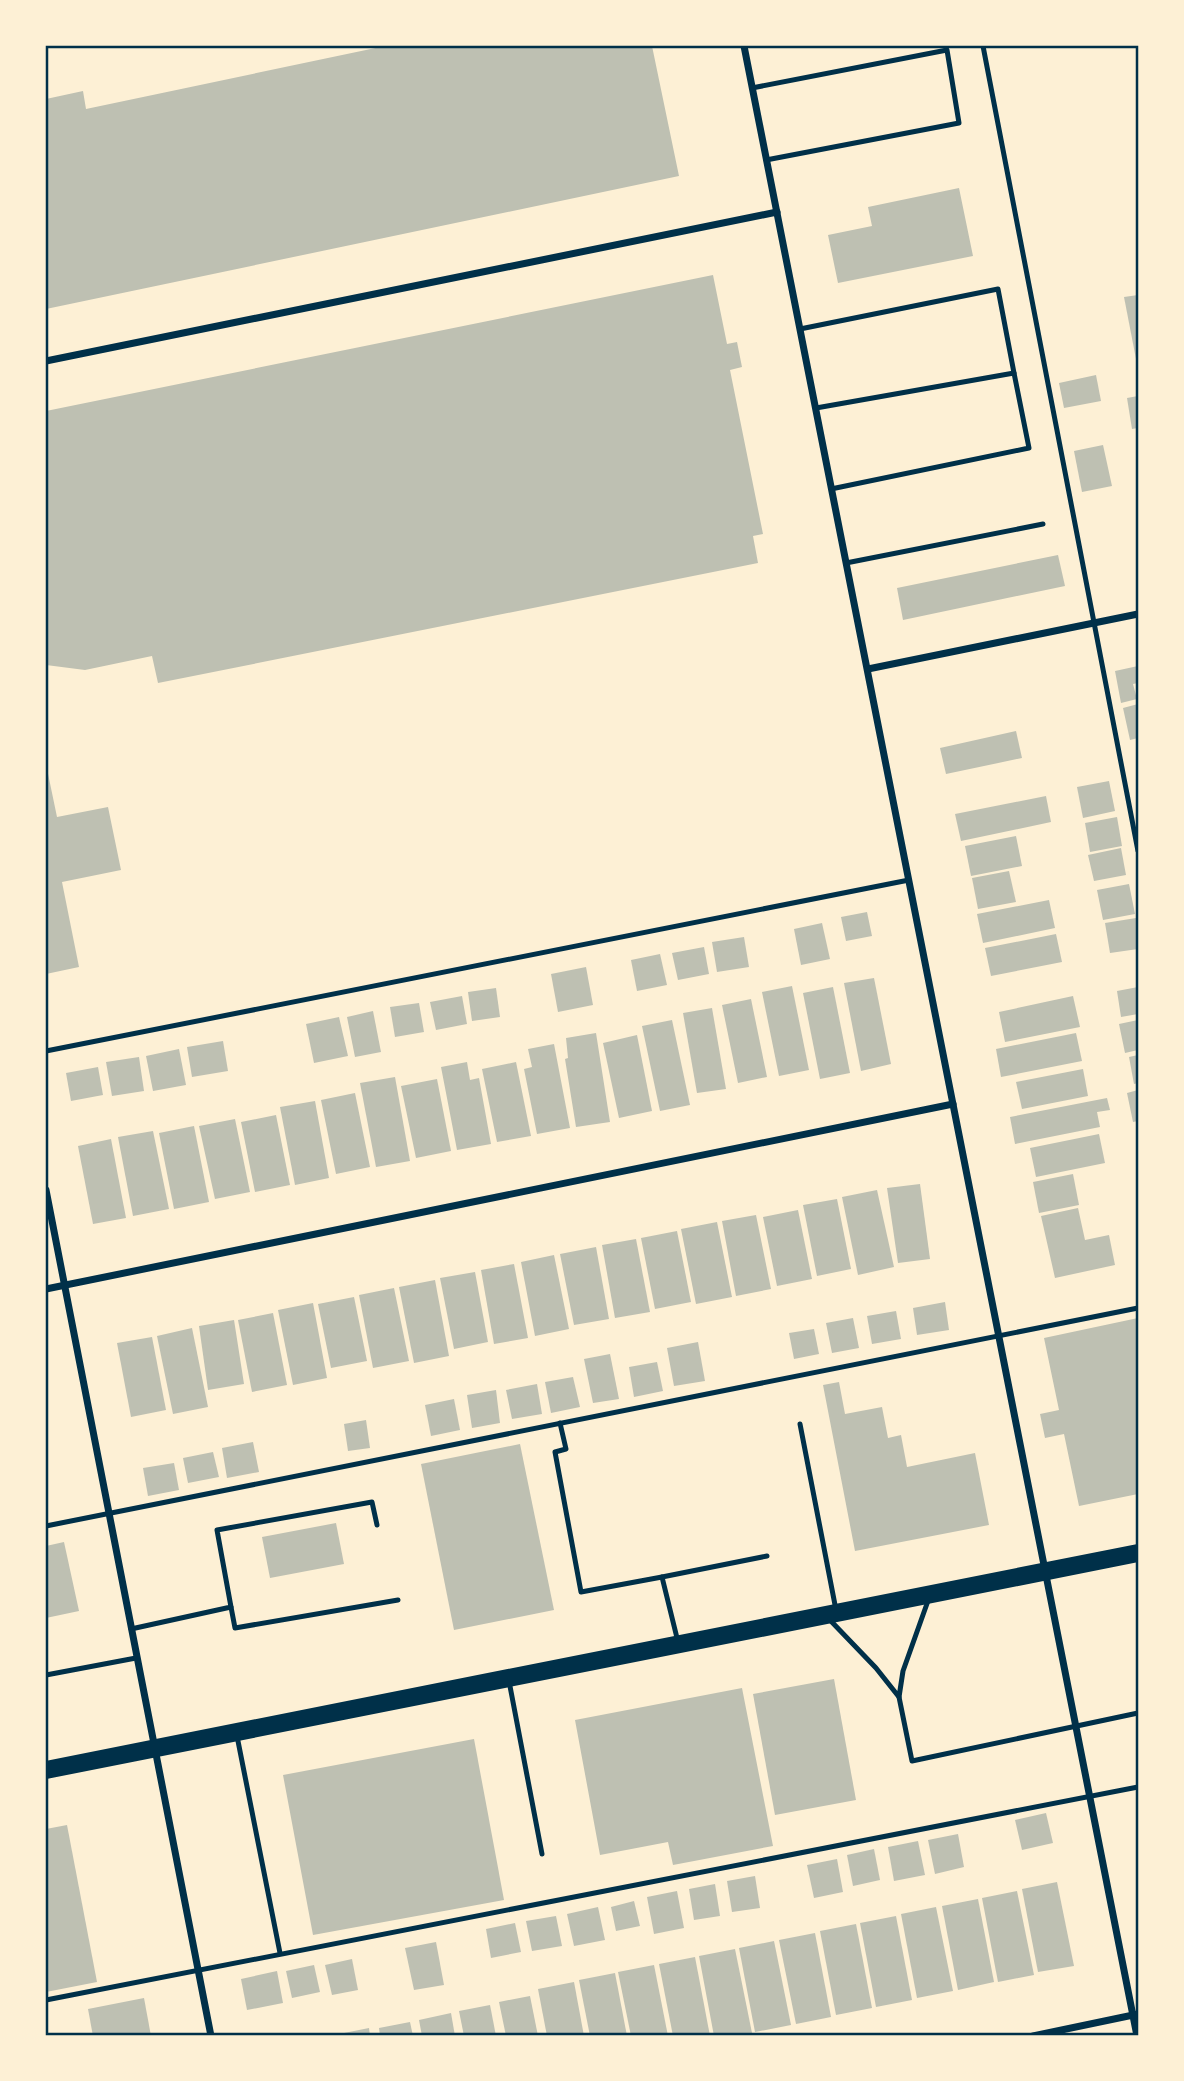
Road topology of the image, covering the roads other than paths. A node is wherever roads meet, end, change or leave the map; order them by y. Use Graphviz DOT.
graph roads {
  1 [pos="744,46"];
  2 [pos="983,46"];
  3 [pos="947,48"];
  4 [pos="752,88"];
  5 [pos="766,160"];
  6 [pos="777,212"];
  7 [pos="800,329"];
  8 [pos="46,361"];
  9 [pos="1014,373"];
  10 [pos="816,408"];
  11 [pos="831,489"];
  12 [pos="1043,524"];
  13 [pos="846,562"];
  14 [pos="1139,614"];
  15 [pos="1094,623"];
  16 [pos="868,669"];
  17 [pos="1139,851"];
  18 [pos="909,880"];
  19 [pos="46,1051"];
  20 [pos="953,1104"];
  21 [pos="46,1190"];
  22 [pos="65,1285"];
  23 [pos="46,1289"];
  24 [pos="1139,1308"];
  25 [pos="999,1335"];
  26 [pos="560,1423"];
  27 [pos="800,1424"];
  28 [pos="108,1513"];
  29 [pos="377,1525"];
  30 [pos="46,1526"];
  31 [pos="1139,1553"];
  32 [pos="767,1556"];
  33 [pos="1045,1572"];
  34 [pos="662,1577"];
  35 [pos="930,1595"];
  36 [pos="398,1600"];
  37 [pos="231,1607"];
  38 [pos="832,1614"];
  39 [pos="131,1629"];
  40 [pos="678,1645"];
  41 [pos="136,1657"];
  42 [pos="46,1675"];
  43 [pos="508,1678"];
  44 [pos="899,1697"];
  45 [pos="1139,1713"];
  46 [pos="1076,1727"];
  47 [pos="236,1732"];
  48 [pos="153,1749"];
  49 [pos="46,1770"];
  50 [pos="1139,1787"];
  51 [pos="1090,1797"];
  52 [pos="542,1854"];
  53 [pos="280,1953"];
  54 [pos="198,1969"];
  55 [pos="46,2000"];
  56 [pos="1136,2015"];
  57 [pos="211,2035"];
  58 [pos="1033,2035"];
  59 [pos="1137,2035"];
  1 -- 4 [label="street"];
  2 -- 15 [label="lane"];
  3 -- 4 [label="lane"];
  3 -- 5 [label="lane"];
  4 -- 5 [label="street"];
  5 -- 6 [label="street"];
  6 -- 7 [label="street"];
  6 -- 8 [label="street"];
  7 -- 9 [label="lane"];
  7 -- 10 [label="street"];
  9 -- 10 [label="lane"];
  9 -- 11 [label="lane"];
  10 -- 11 [label="street"];
  11 -- 13 [label="street"];
  12 -- 13 [label="lane"];
  13 -- 16 [label="street"];
  14 -- 15 [label="street"];
  15 -- 16 [label="street"];
  15 -- 17 [label="lane"];
  16 -- 18 [label="street"];
  18 -- 19 [label="lane"];
  18 -- 20 [label="street"];
  20 -- 22 [label="street"];
  20 -- 25 [label="street"];
  21 -- 22 [label="street"];
  22 -- 23 [label="street"];
  22 -- 28 [label="street"];
  24 -- 25 [label="lane"];
  25 -- 26 [label="lane"];
  25 -- 33 [label="street"];
  26 -- 28 [label="lane"];
  26 -- 34 [label="lane"];
  27 -- 38 [label="lane"];
  28 -- 30 [label="lane"];
  28 -- 39 [label="street"];
  29 -- 37 [label="lane"];
  31 -- 33 [label="main road"];
  32 -- 34 [label="lane"];
  33 -- 35 [label="main road"];
  33 -- 46 [label="street"];
  34 -- 40 [label="lane"];
  35 -- 38 [label="main road"];
  35 -- 44 [label="lane"];
  36 -- 37 [label="lane"];
  37 -- 39 [label="lane"];
  38 -- 40 [label="main road"];
  38 -- 44 [label="lane"];
  39 -- 41 [label="street"];
  40 -- 43 [label="main road"];
  41 -- 42 [label="lane"];
  41 -- 48 [label="street"];
  43 -- 47 [label="main road"];
  43 -- 52 [label="lane"];
  44 -- 46 [label="lane"];
  45 -- 46 [label="lane"];
  46 -- 51 [label="street"];
  47 -- 48 [label="main road"];
  47 -- 53 [label="lane"];
  48 -- 49 [label="main road"];
  48 -- 54 [label="street"];
  50 -- 51 [label="lane"];
  51 -- 53 [label="lane"];
  51 -- 56 [label="street"];
  53 -- 54 [label="lane"];
  54 -- 55 [label="lane"];
  54 -- 57 [label="street"];
  56 -- 58 [label="street"];
  56 -- 59 [label="street"];
}
